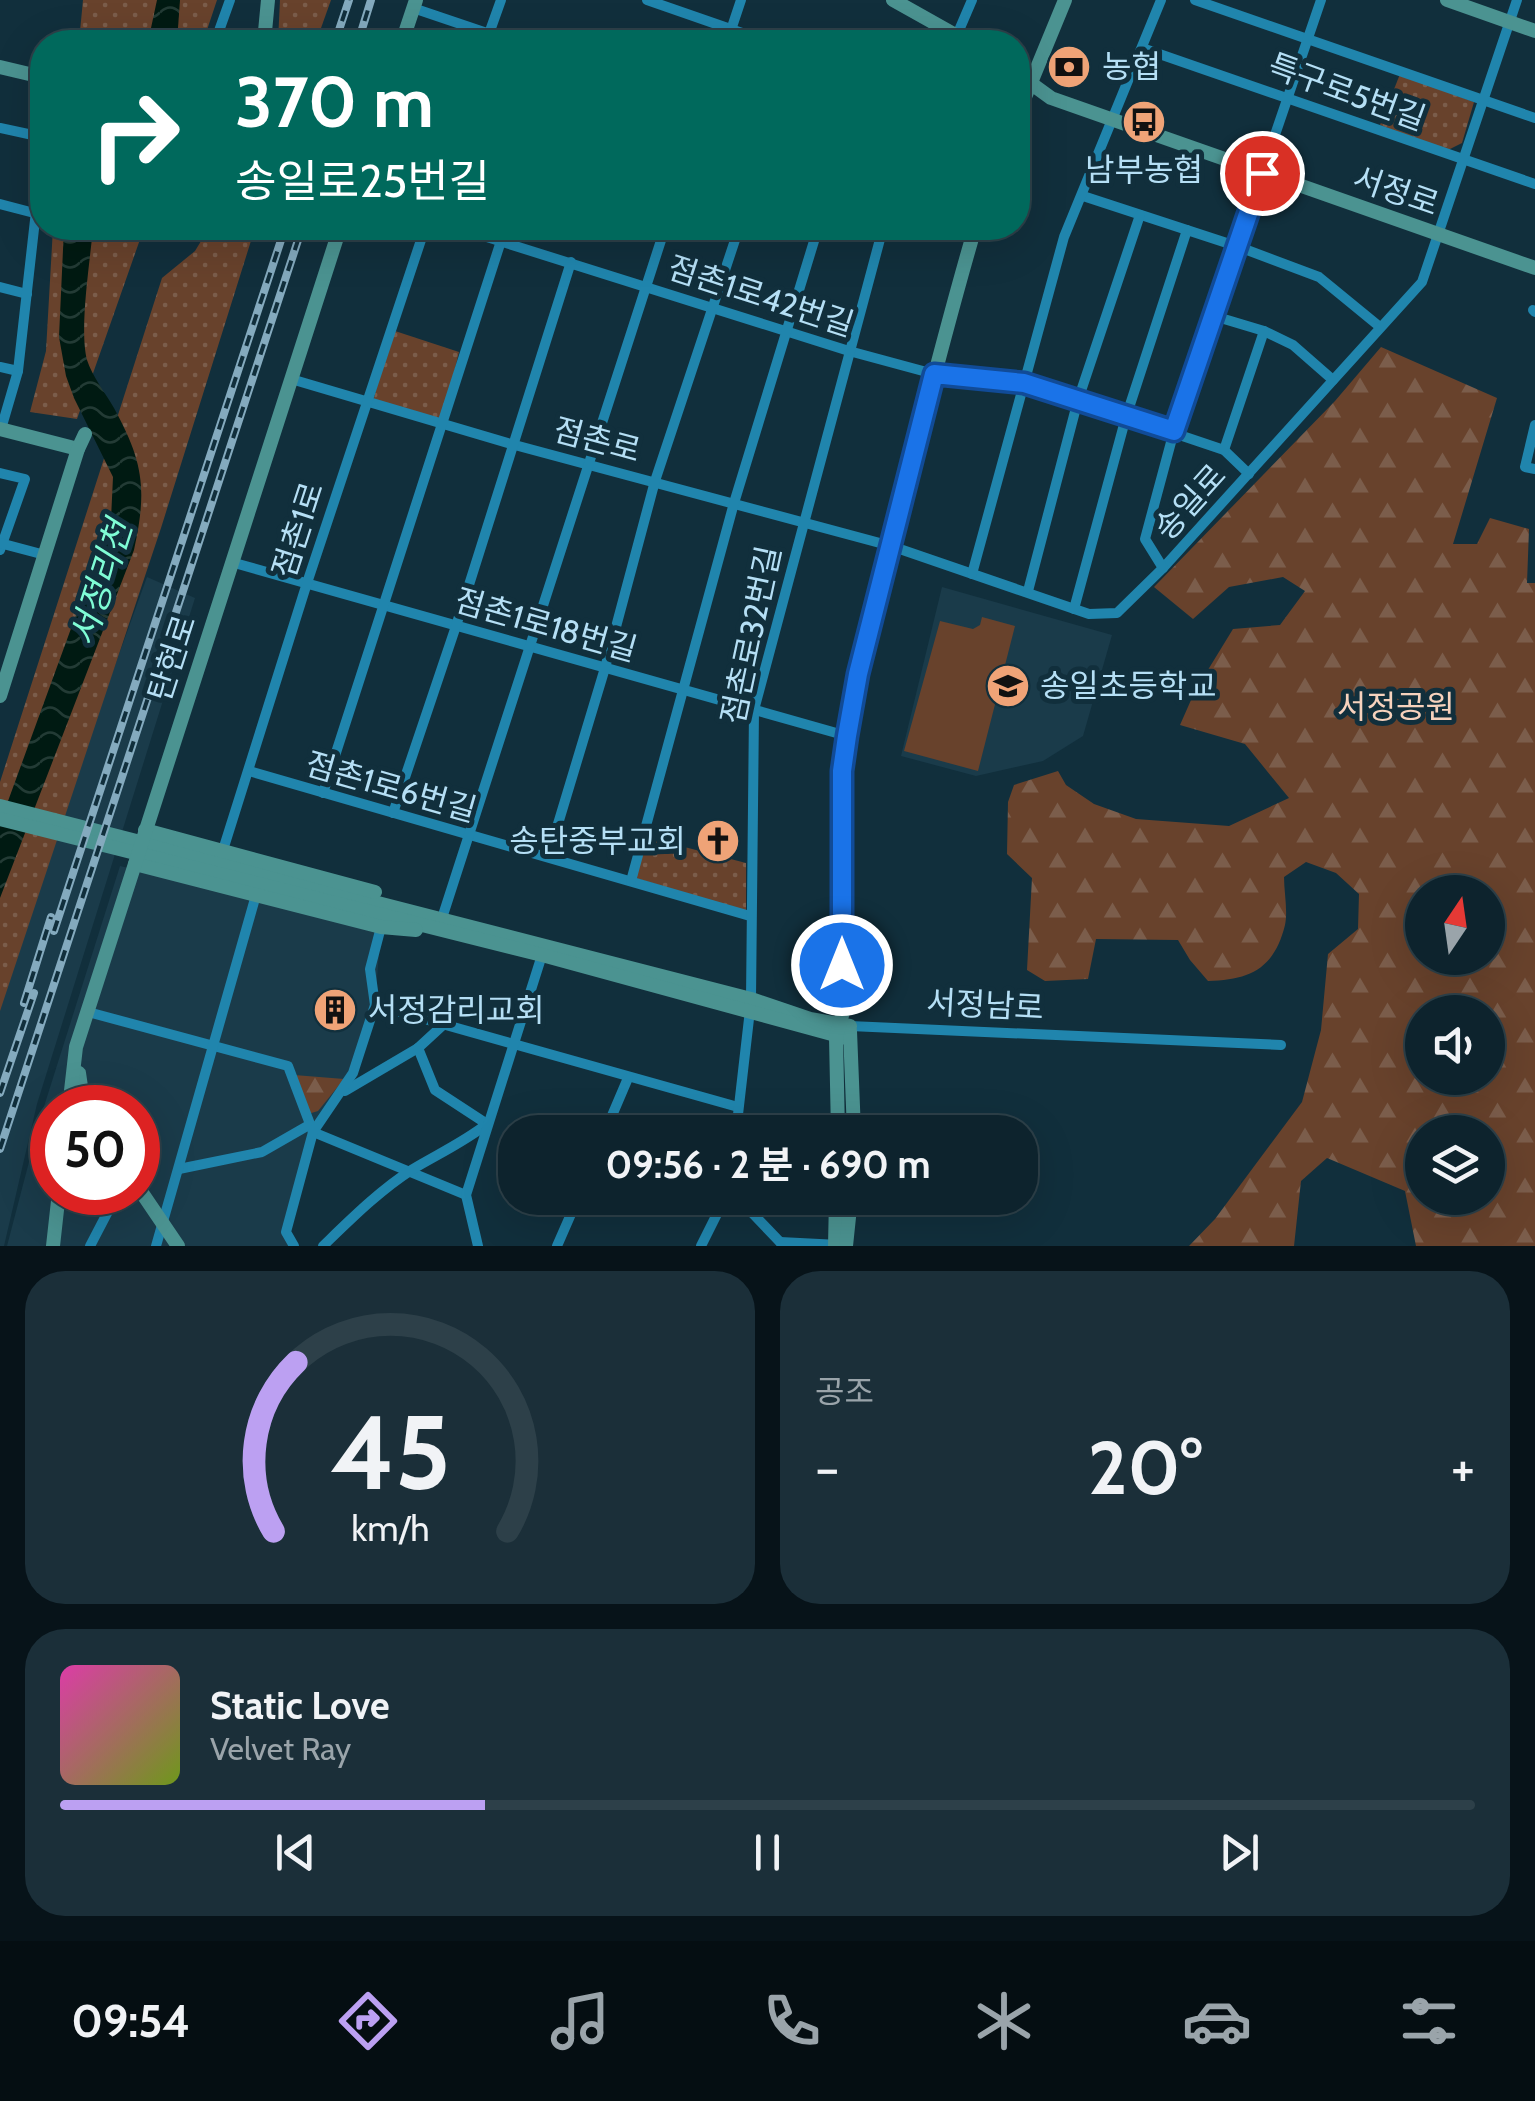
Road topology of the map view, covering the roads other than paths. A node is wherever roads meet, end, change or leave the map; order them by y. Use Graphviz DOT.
graph roads {
  1 [pos="230,0"];
  2 [pos="268,0"];
  3 [pos="501,0"];
  4 [pos="647,0"];
  5 [pos="740,0"];
  6 [pos="893,0"];
  7 [pos="972,0"];
  8 [pos="1065,0"];
  9 [pos="1160,0"];
  10 [pos="1195,0"];
  11 [pos="1321,0"];
  12 [pos="1447,0"];
  13 [pos="1517,0"];
  14 [pos="414,4"];
  15 [pos="1510,23"];
  16 [pos="731,28"];
  17 [pos="220,30"];
  18 [pos="265,30"];
  19 [pos="406,30"];
  20 [pos="471,30"];
  21 [pos="491,30"];
  22 [pos="736,30"];
  23 [pos="943,30"];
  24 [pos="963,30"];
  25 [pos="1535,31"];
  26 [pos="1308,39"];
  27 [pos="1142,48"];
  28 [pos="1030,65"];
  29 [pos="0,67"];
  30 [pos="30,74"];
  31 [pos="1030,83"];
  32 [pos="1288,96"];
  33 [pos="1483,100"];
  34 [pos="1535,118"];
  35 [pos="1111,120"];
  36 [pos="0,128"];
  37 [pos="30,135"];
  38 [pos="1463,160"];
  39 [pos="1262,173"];
  40 [pos="1535,184"];
  41 [pos="1083,196"];
  42 [pos="0,204"];
  43 [pos="30,212"];
  44 [pos="1140,215"];
  45 [pos="1187,230"];
  46 [pos="1436,234"];
  47 [pos="34,240"];
  48 [pos="336,240"];
  49 [pos="421,240"];
  50 [pos="661,240"];
  51 [pos="735,240"];
  52 [pos="814,240"];
  53 [pos="880,240"];
  54 [pos="973,240"];
  55 [pos="501,241"];
  56 [pos="1239,246"];
  57 [pos="571,262"];
  58 [pos="1535,268"];
  59 [pos="646,286"];
  60 [pos="0,287"];
  61 [pos="27,294"];
  62 [pos="714,308"];
  63 [pos="1214,316"];
  64 [pos="1380,327"];
  65 [pos="786,330"];
  66 [pos="1264,331"];
  67 [pos="848,351"];
  68 [pos="0,366"];
  69 [pos="18,371"];
  70 [pos="934,374"];
  71 [pos="291,379"];
  72 [pos="1332,380"];
  73 [pos="1024,383"];
  74 [pos="1078,400"];
  75 [pos="368,401"];
  76 [pos="1126,416"];
  77 [pos="442,423"];
  78 [pos="1535,425"];
  79 [pos="0,429"];
  80 [pos="1174,431"];
  81 [pos="86,434"];
  82 [pos="512,444"];
  83 [pos="78,449"];
  84 [pos="1224,450"];
  85 [pos="588,463"];
  86 [pos="1535,469"];
  87 [pos="0,473"];
  88 [pos="1249,474"];
  89 [pos="655,482"];
  90 [pos="734,503"];
  91 [pos="802,522"];
  92 [pos="1,545"];
  93 [pos="890,546"];
  94 [pos="45,555"];
  95 [pos="231,562"];
  96 [pos="1163,568"];
  97 [pos="972,574"];
  98 [pos="306,583"];
  99 [pos="1028,591"];
  100 [pos="382,604"];
  101 [pos="1074,609"];
  102 [pos="456,626"];
  103 [pos="528,646"];
  104 [pos="5,664"];
  105 [pos="605,668"];
  106 [pos="682,689"];
  107 [pos="0,696"];
  108 [pos="754,710"];
  109 [pos="847,736"];
  110 [pos="249,771"];
  111 [pos="322,793"];
  112 [pos="0,806"];
  113 [pos="393,813"];
  114 [pos="0,819"];
  115 [pos="145,830"];
  116 [pos="467,835"];
  117 [pos="223,850"];
  118 [pos="548,856"];
  119 [pos="135,864"];
  120 [pos="630,881"];
  121 [pos="256,894"];
  122 [pos="444,912"];
  123 [pos="750,916"];
  124 [pos="381,926"];
  125 [pos="459,928"];
  126 [pos="542,955"];
  127 [pos="375,1005"];
  128 [pos="751,1005"];
  129 [pos="88,1012"];
  130 [pos="443,1024"];
  131 [pos="843,1027"];
  132 [pos="514,1043"];
  133 [pos="1280,1045"];
  134 [pos="213,1046"];
  135 [pos="76,1047"];
  136 [pos="418,1048"];
  137 [pos="628,1078"];
  138 [pos="72,1085"];
  139 [pos="80,1085"];
  140 [pos="340,1094"];
  141 [pos="738,1107"];
  142 [pos="612,1115"];
  143 [pos="737,1115"];
  144 [pos="839,1115"];
  145 [pos="852,1115"];
  146 [pos="487,1124"];
  147 [pos="311,1128"];
  148 [pos="179,1169"];
  149 [pos="412,1170"];
  150 [pos="466,1195"];
  151 [pos="56,1215"];
  152 [pos="106,1215"];
  153 [pos="157,1215"];
  154 [pos="571,1215"];
  155 [pos="716,1215"];
  156 [pos="754,1215"];
  157 [pos="838,1215"];
  158 [pos="847,1215"];
  159 [pos="162,1222"];
  160 [pos="780,1244"];
  161 [pos="841,1245"];
  162 [pos="53,1246"];
  163 [pos="90,1246"];
  164 [pos="156,1246"];
  165 [pos="178,1246"];
  166 [pos="294,1246"];
  167 [pos="323,1246"];
  168 [pos="478,1246"];
  169 [pos="558,1246"];
  170 [pos="700,1246"];
  1 -- 17 [label="street"];
  2 -- 18 [label="street"];
  3 -- 21 [label="street"];
  4 -- 16 [label="street"];
  5 -- 16 [label="street"];
  6 -- 23 [label="street"];
  7 -- 24 [label="street"];
  8 -- 28 [label="street"];
  9 -- 27 [label="street"];
  10 -- 26 [label="street"];
  11 -- 26 [label="street"];
  12 -- 15 [label="street"];
  13 -- 15 [label="street, 송일로"];
  14 -- 19 [label="street"];
  14 -- 20 [label="street"];
  15 -- 25 [label="street"];
  15 -- 33 [label="street, 송일로"];
  16 -- 22 [label="street"];
  26 -- 32 [label="street"];
  26 -- 33 [label="street"];
  27 -- 32 [label="street, 특구로5번길"];
  27 -- 35 [label="street"];
  29 -- 30 [label="street"];
  31 -- 35 [label="street, 서정로"];
  32 -- 38 [label="street, 특구로5번길"];
  32 -- 39 [label="street"];
  33 -- 34 [label="street"];
  33 -- 38 [label="street, 송일로"];
  35 -- 39 [label="street, 서정로"];
  35 -- 41 [label="street"];
  36 -- 37 [label="street"];
  38 -- 40 [label="street, 특구로5번길"];
  38 -- 46 [label="street, 송일로"];
  39 -- 46 [label="street, 서정로"];
  39 -- 56 [label="street"];
  41 -- 44 [label="street"];
  41 -- 73 [label="street"];
  42 -- 43 [label="street"];
  44 -- 45 [label="street"];
  44 -- 74 [label="street"];
  45 -- 56 [label="street"];
  45 -- 76 [label="street"];
  46 -- 58 [label="street, 서정로"];
  46 -- 64 [label="street, 송일로"];
  47 -- 61 [label="street"];
  48 -- 71 [label="street, 탄현로"];
  49 -- 75 [label="street, 점촌1로"];
  50 -- 59 [label="street"];
  51 -- 62 [label="street"];
  52 -- 65 [label="street"];
  53 -- 67 [label="street, 점촌로32번길"];
  54 -- 70 [label="street"];
  55 -- 57 [label="street, 점촌1로42번길"];
  55 -- 77 [label="street"];
  56 -- 63 [label="street"];
  56 -- 64 [label="street"];
  57 -- 59 [label="street, 점촌1로42번길"];
  57 -- 82 [label="street"];
  59 -- 62 [label="street, 점촌1로42번길"];
  59 -- 85 [label="street"];
  60 -- 61 [label="street"];
  61 -- 69 [label="street"];
  62 -- 65 [label="street, 점촌1로42번길"];
  62 -- 89 [label="street"];
  63 -- 66 [label="street"];
  63 -- 80 [label="street"];
  64 -- 72 [label="street, 송일로"];
  65 -- 67 [label="street, 점촌1로42번길"];
  65 -- 90 [label="street"];
  66 -- 72 [label="street"];
  66 -- 84 [label="street"];
  67 -- 70 [label="street, 점촌1로42번길"];
  67 -- 91 [label="street, 점촌로32번길"];
  68 -- 69 [label="street"];
  69 -- 79 [label="street"];
  70 -- 73 [label="street, 점촌1로42번길"];
  70 -- 93 [label="street"];
  71 -- 75 [label="street, 점촌로"];
  71 -- 95 [label="street, 탄현로"];
  72 -- 88 [label="street, 송일로"];
  73 -- 74 [label="street, 점촌1로42번길"];
  73 -- 97 [label="street"];
  74 -- 76 [label="street, 점촌1로42번길"];
  74 -- 99 [label="street"];
  75 -- 77 [label="street, 점촌로"];
  75 -- 98 [label="street, 점촌1로"];
  76 -- 80 [label="street, 점촌1로42번길"];
  76 -- 101 [label="street"];
  77 -- 82 [label="street, 점촌로"];
  77 -- 100 [label="street"];
  78 -- 86 [label="street"];
  79 -- 83 [label="street"];
  80 -- 84 [label="street, 점촌1로42번길"];
  80 -- 96 [label="street"];
  81 -- 83 [label="street"];
  82 -- 85 [label="street, 점촌로"];
  82 -- 102 [label="street"];
  83 -- 94 [label="street"];
  84 -- 88 [label="street"];
  85 -- 89 [label="street, 점촌로"];
  85 -- 103 [label="street"];
  87 -- 92 [label="street"];
  88 -- 96 [label="street, 송일로"];
  89 -- 90 [label="street, 점촌로"];
  89 -- 105 [label="street"];
  90 -- 91 [label="street, 점촌로"];
  90 -- 106 [label="street"];
  91 -- 93 [label="street, 점촌로"];
  91 -- 108 [label="street, 점촌로32번길"];
  92 -- 94 [label="street"];
  93 -- 97 [label="street, 송일로"];
  93 -- 109 [label="street"];
  94 -- 104 [label="street"];
  95 -- 98 [label="street, 점촌1로18번길"];
  95 -- 115 [label="street, 탄현로"];
  96 -- 101 [label="street, 송일로"];
  97 -- 99 [label="street, 송일로"];
  98 -- 100 [label="street, 점촌1로18번길"];
  98 -- 110 [label="street, 점촌1로"];
  99 -- 101 [label="street, 송일로"];
  100 -- 102 [label="street, 점촌1로18번길"];
  100 -- 111 [label="street"];
  102 -- 103 [label="street, 점촌1로18번길"];
  102 -- 113 [label="street"];
  103 -- 105 [label="street, 점촌1로18번길"];
  103 -- 116 [label="street"];
  104 -- 107 [label="street"];
  105 -- 106 [label="street, 점촌1로18번길"];
  105 -- 118 [label="street"];
  106 -- 108 [label="street, 점촌1로18번길"];
  106 -- 120 [label="street"];
  108 -- 109 [label="street, 점촌1로18번길"];
  108 -- 123 [label="street, 점촌로32번길"];
  109 -- 131 [label="street"];
  110 -- 111 [label="street, 점촌1로6번길"];
  110 -- 117 [label="street, 점촌1로"];
  111 -- 113 [label="street, 점촌1로6번길"];
  112 -- 125 [label="street"];
  113 -- 116 [label="street, 점촌1로6번길"];
  114 -- 125 [label="street"];
  115 -- 117 [label="street"];
  115 -- 119 [label="street, 탄현로"];
  116 -- 118 [label="street, 점촌1로6번길"];
  116 -- 122 [label="street"];
  117 -- 122 [label="street"];
  118 -- 120 [label="street, 점촌1로6번길"];
  119 -- 121 [label="street"];
  119 -- 129 [label="street, 탄현로"];
  120 -- 123 [label="street, 점촌1로6번길"];
  121 -- 124 [label="street"];
  121 -- 134 [label="street"];
  122 -- 125 [label="street"];
  123 -- 128 [label="street, 점촌로32번길"];
  124 -- 125 [label="street"];
  124 -- 127 [label="street"];
  125 -- 126 [label="street, 서정남로"];
  125 -- 128 [label="street, 서정남로"];
  126 -- 128 [label="street, 서정남로"];
  126 -- 132 [label="street"];
  127 -- 130 [label="street"];
  127 -- 140 [label="street"];
  128 -- 131 [label="street, 서정남로"];
  128 -- 141 [label="street, 점촌로32번길"];
  129 -- 134 [label="street"];
  129 -- 135 [label="street, 탄현로"];
  130 -- 132 [label="street"];
  130 -- 136 [label="street"];
  131 -- 133 [label="street, 서정남로"];
  131 -- 144 [label="street"];
  131 -- 145 [label="street"];
  132 -- 137 [label="street"];
  132 -- 146 [label="street"];
  134 -- 147 [label="street"];
  134 -- 148 [label="street"];
  135 -- 138 [label="street, 탄현로"];
  135 -- 139 [label="street"];
  136 -- 140 [label="street"];
  136 -- 146 [label="street"];
  137 -- 141 [label="street"];
  137 -- 142 [label="street"];
  140 -- 147 [label="street"];
  141 -- 143 [label="street, 점촌로32번길"];
  146 -- 149 [label="street"];
  146 -- 150 [label="street"];
  147 -- 148 [label="street"];
  147 -- 149 [label="street"];
  147 -- 166 [label="street"];
  148 -- 159 [label="street"];
  149 -- 150 [label="street"];
  149 -- 167 [label="street"];
  150 -- 168 [label="street"];
  151 -- 162 [label="street"];
  152 -- 163 [label="street"];
  153 -- 159 [label="street"];
  154 -- 169 [label="street"];
  155 -- 170 [label="street"];
  156 -- 160 [label="street"];
  157 -- 161 [label="street"];
  158 -- 161 [label="street"];
  159 -- 164 [label="street"];
  159 -- 165 [label="street"];
  160 -- 161 [label="street"];
}
